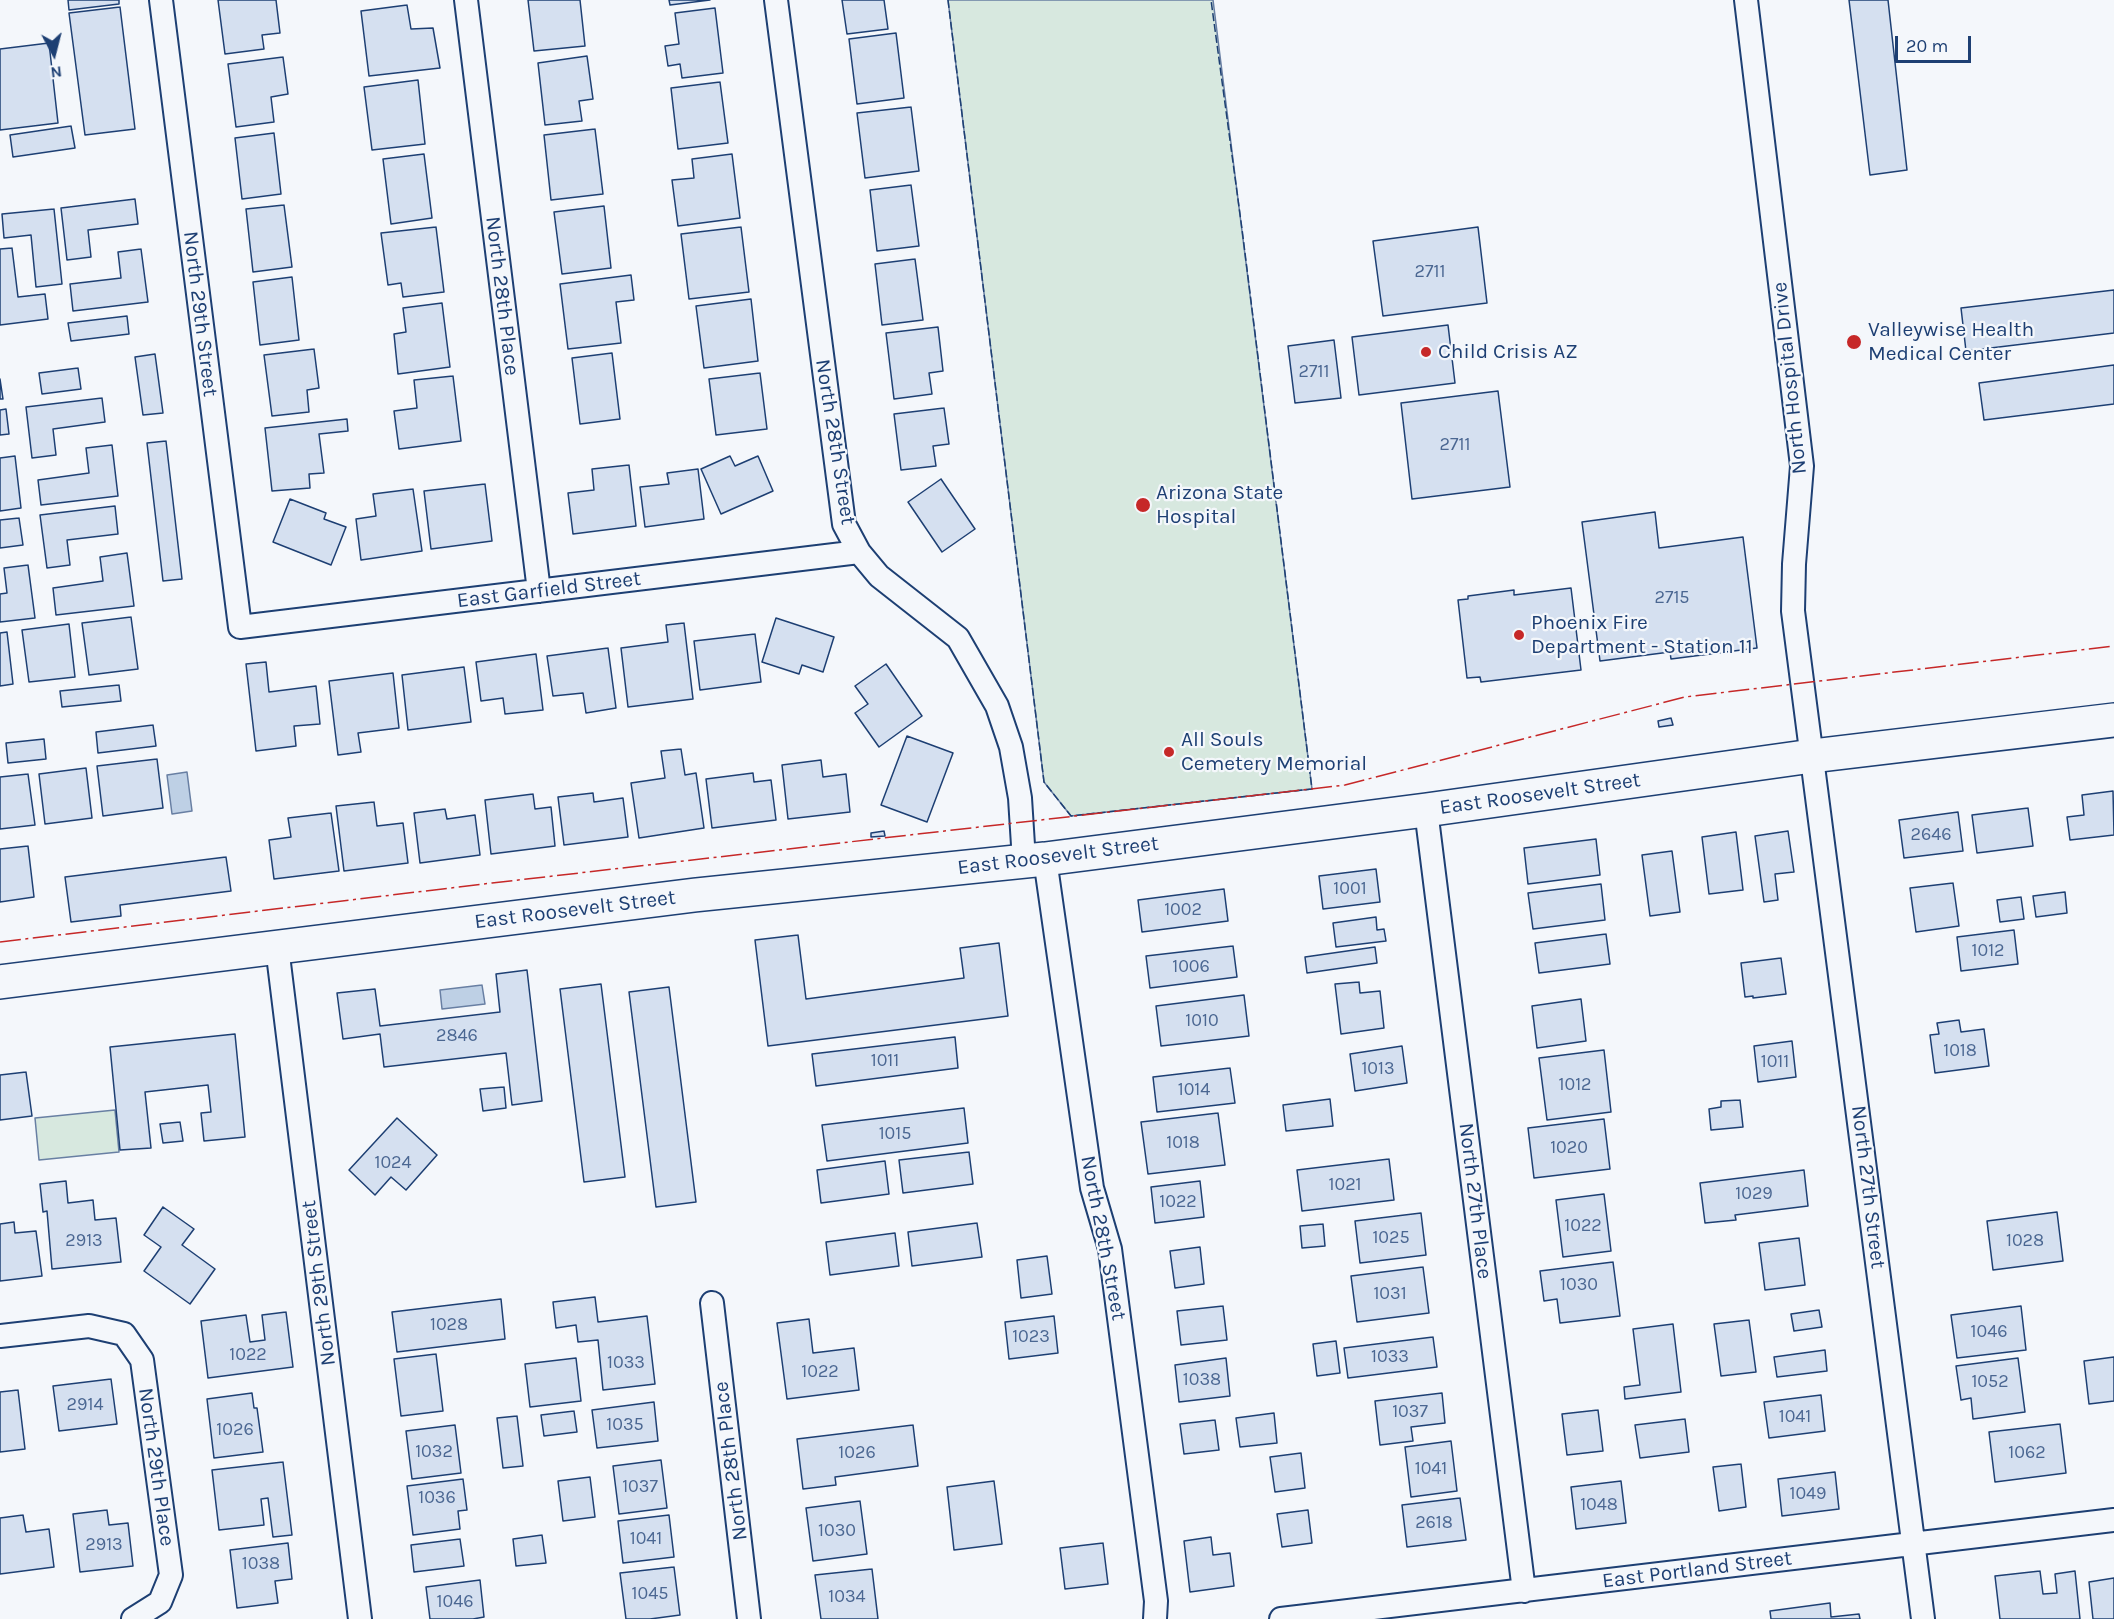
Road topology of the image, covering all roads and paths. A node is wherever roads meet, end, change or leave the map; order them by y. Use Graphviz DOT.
graph roads {
  1 [pos="161,0"];
  2 [pos="466,0"];
  3 [pos="776,0"];
  4 [pos="1746,0"];
  5 [pos="859,552"];
  6 [pos="538,591"];
  7 [pos="240,627"];
  8 [pos="2114,720"];
  9 [pos="1812,756"];
  10 [pos="1426,810"];
  11 [pos="1035,860"];
  12 [pos="277,947"];
  13 [pos="0,982"];
  14 [pos="712,1303"];
  15 [pos="0,1336"];
  16 [pos="2114,1520"];
  17 [pos="1913,1544"];
  18 [pos="1524,1591"];
  19 [pos="133,1619"];
  20 [pos="360,1619"];
  21 [pos="749,1619"];
  22 [pos="1155,1619"];
  23 [pos="1281,1619"];
  24 [pos="1923,1619"];
  1 -- 7 [label="street, North 29th Street"];
  2 -- 6 [label="street, North 28th Place"];
  3 -- 5 [label="street, North 28th Street"];
  4 -- 9 [label="street, North Hospital Drive"];
  5 -- 6 [label="street, East Garfield Street"];
  5 -- 11 [label="street, North 28th Street"];
  6 -- 7 [label="street, East Garfield Street"];
  8 -- 9 [label="street, East Roosevelt Street"];
  9 -- 10 [label="street, East Roosevelt Street"];
  9 -- 17 [label="street, North 27th Street"];
  10 -- 11 [label="street, East Roosevelt Street"];
  10 -- 18 [label="street, North 27th Place"];
  11 -- 12 [label="street, East Roosevelt Street"];
  11 -- 22 [label="street, North 28th Street"];
  12 -- 13 [label="street, East Roosevelt Street"];
  12 -- 20 [label="street, North 29th Street"];
  14 -- 21 [label="street, North 28th Place"];
  15 -- 19 [label="street, North 29th Place"];
  16 -- 17 [label="street, East Portland Street"];
  17 -- 18 [label="street, East Portland Street"];
  17 -- 24 [label="street, North 27th Street"];
  18 -- 23 [label="street, East Portland Street"];
}
